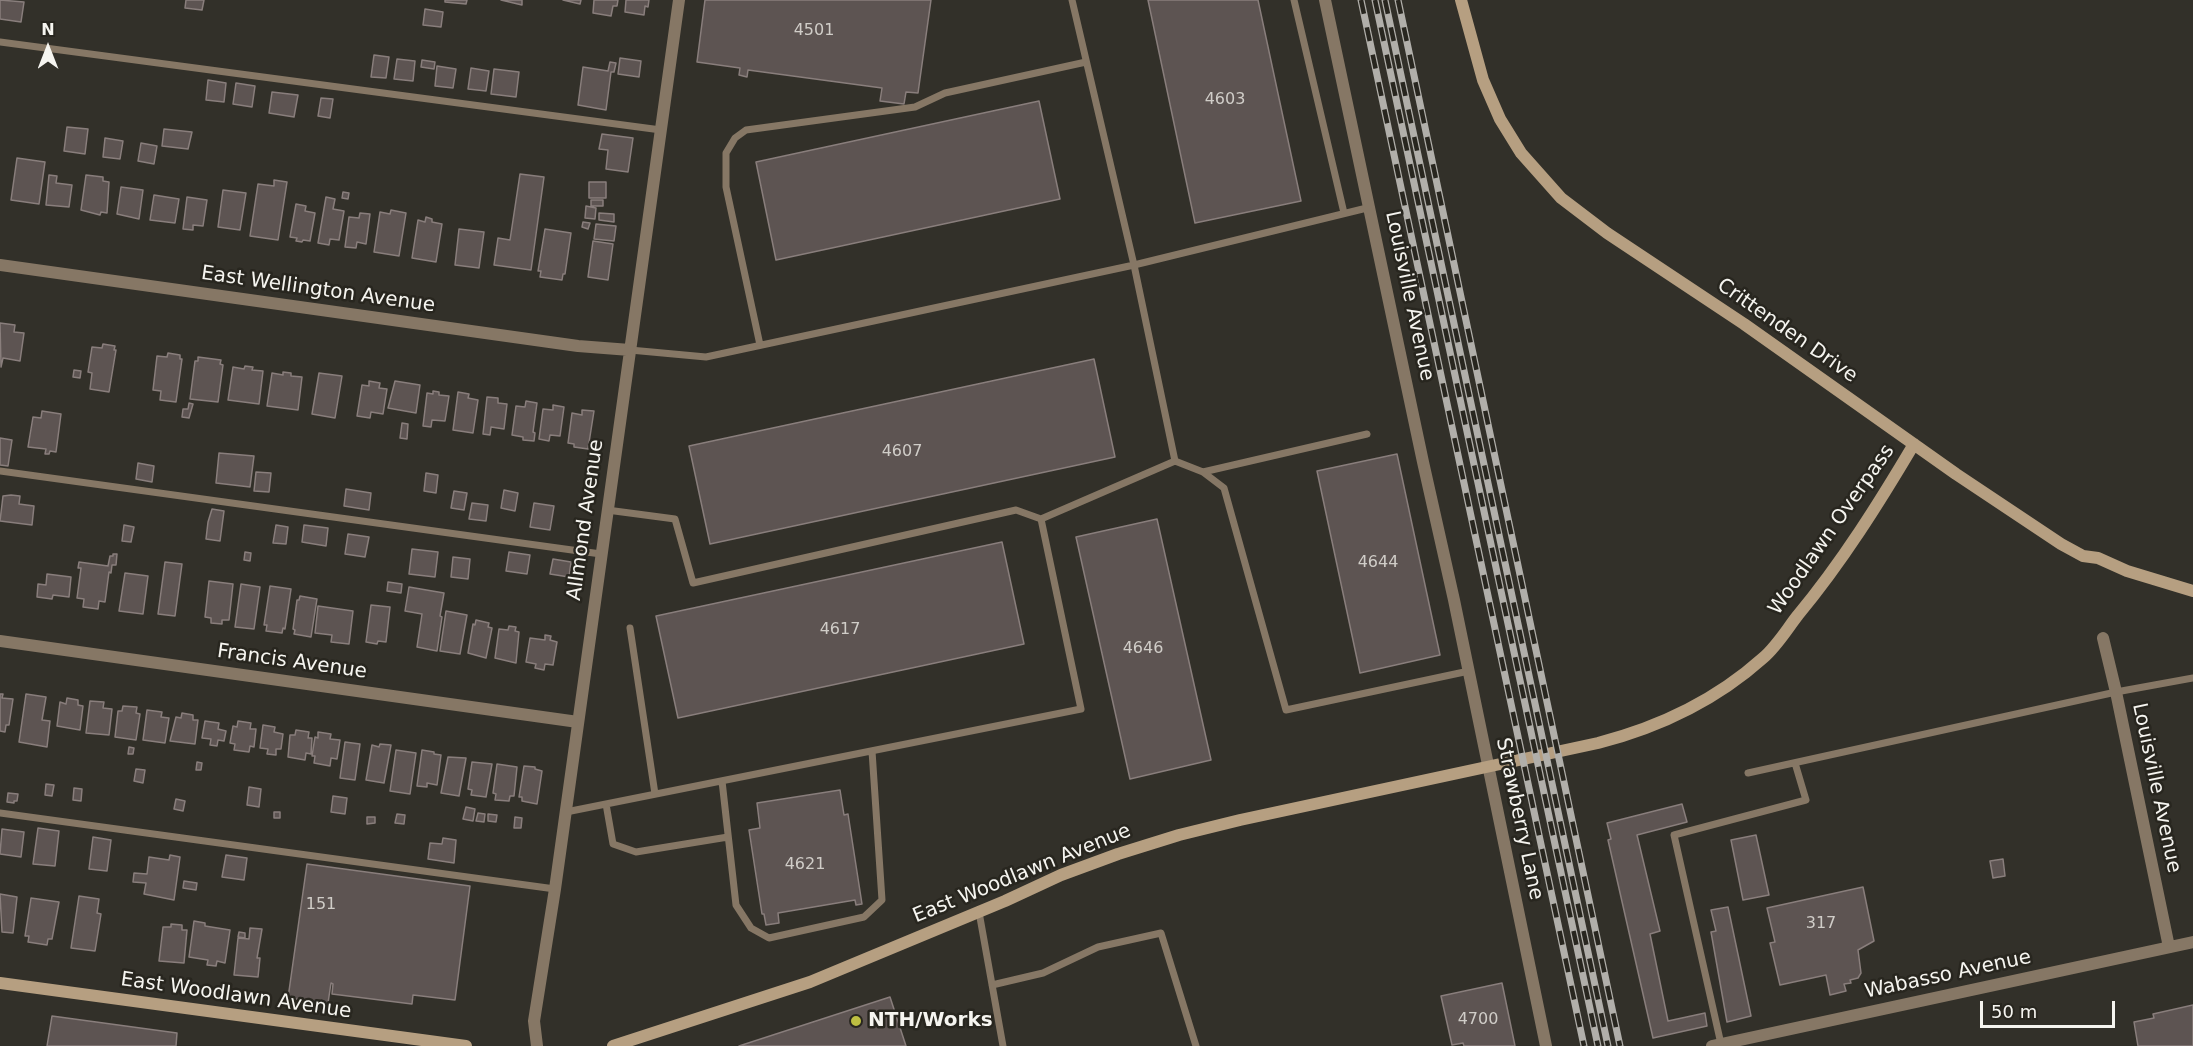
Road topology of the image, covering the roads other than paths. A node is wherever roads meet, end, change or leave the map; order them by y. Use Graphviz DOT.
graph roads {
  1 [pos="679,0"];
  2 [pos="1072,0"];
  3 [pos="1294,0"];
  4 [pos="1325,0"];
  5 [pos="1461,0"];
  6 [pos="0,42"];
  7 [pos="1086,62"];
  8 [pos="661,130"];
  9 [pos="1371,207"];
  10 [pos="1344,213"];
  11 [pos="0,265"];
  12 [pos="1134,265"];
  13 [pos="760,345"];
  14 [pos="630,350"];
  15 [pos="1367,434"];
  16 [pos="1914,444"];
  17 [pos="1175,461"];
  18 [pos="0,471"];
  19 [pos="1203,472"];
  20 [pos="607,510"];
  21 [pos="1041,519"];
  22 [pos="601,554"];
  23 [pos="2193,591"];
  24 [pos="1454,600"];
  25 [pos="630,628"];
  26 [pos="2103,638"];
  27 [pos="0,641"];
  28 [pos="1469,671"];
  29 [pos="2193,678"];
  30 [pos="2116,692"];
  31 [pos="578,722"];
  32 [pos="872,751"];
  33 [pos="1795,763"];
  34 [pos="1456,773"];
  35 [pos="1748,773"];
  36 [pos="722,781"];
  37 [pos="655,794"];
  38 [pos="606,804"];
  39 [pos="566,812"];
  40 [pos="0,813"];
  41 [pos="728,837"];
  42 [pos="555,889"];
  43 [pos="979,912"];
  44 [pos="2193,942"];
  45 [pos="2169,947"];
  46 [pos="0,983"];
  47 [pos="992,985"];
  48 [pos="1716,1045"];
  49 [pos="466,1046"];
  50 [pos="537,1046"];
  51 [pos="614,1046"];
  52 [pos="1003,1046"];
  53 [pos="1196,1046"];
  54 [pos="1546,1046"];
  1 -- 8 [label="street, Allmond Avenue"];
  2 -- 7 [label="lane"];
  3 -- 10 [label="lane"];
  4 -- 9 [label="street, Louisville Avenue"];
  5 -- 16 [label="main road, Crittenden Drive"];
  6 -- 8 [label="lane"];
  7 -- 12 [label="lane"];
  7 -- 13 [label="lane"];
  8 -- 14 [label="street, Allmond Avenue"];
  9 -- 10 [label="lane"];
  9 -- 24 [label="street, Louisville Avenue"];
  10 -- 12 [label="lane"];
  11 -- 14 [label="street, East Wellington Avenue"];
  12 -- 13 [label="lane"];
  12 -- 17 [label="lane"];
  13 -- 14 [label="lane"];
  14 -- 20 [label="street, Allmond Avenue"];
  15 -- 19 [label="lane"];
  16 -- 23 [label="main road, Crittenden Drive"];
  16 -- 34 [label="main road, Woodlawn Overpass"];
  17 -- 19 [label="lane"];
  17 -- 21 [label="lane"];
  18 -- 22 [label="lane"];
  19 -- 28 [label="lane"];
  20 -- 21 [label="lane"];
  20 -- 22 [label="street, Allmond Avenue"];
  21 -- 32 [label="lane"];
  22 -- 31 [label="street, Allmond Avenue"];
  24 -- 28 [label="street, Strawberry Lane"];
  25 -- 37 [label="lane"];
  26 -- 30 [label="street, Louisville Avenue"];
  27 -- 31 [label="street, Francis Avenue"];
  28 -- 54 [label="street, Strawberry Lane"];
  29 -- 30 [label="lane"];
  30 -- 33 [label="lane"];
  30 -- 45 [label="street, Louisville Avenue"];
  31 -- 39 [label="street, Allmond Avenue"];
  32 -- 36 [label="lane"];
  32 -- 41 [label="lane"];
  33 -- 35 [label="lane"];
  33 -- 48 [label="lane"];
  34 -- 43 [label="main road, East Woodlawn Avenue"];
  36 -- 37 [label="lane"];
  36 -- 41 [label="lane"];
  37 -- 38 [label="lane"];
  38 -- 39 [label="lane"];
  38 -- 41 [label="lane"];
  39 -- 42 [label="street, Allmond Avenue"];
  40 -- 42 [label="lane"];
  42 -- 50 [label="street, Allmond Avenue"];
  43 -- 47 [label="lane"];
  43 -- 51 [label="main road, East Woodlawn Avenue"];
  44 -- 45 [label="street, Wabasso Avenue"];
  45 -- 48 [label="street, Wabasso Avenue"];
  46 -- 49 [label="main road, East Woodlawn Avenue"];
  47 -- 52 [label="lane"];
  47 -- 53 [label="lane"];
}
